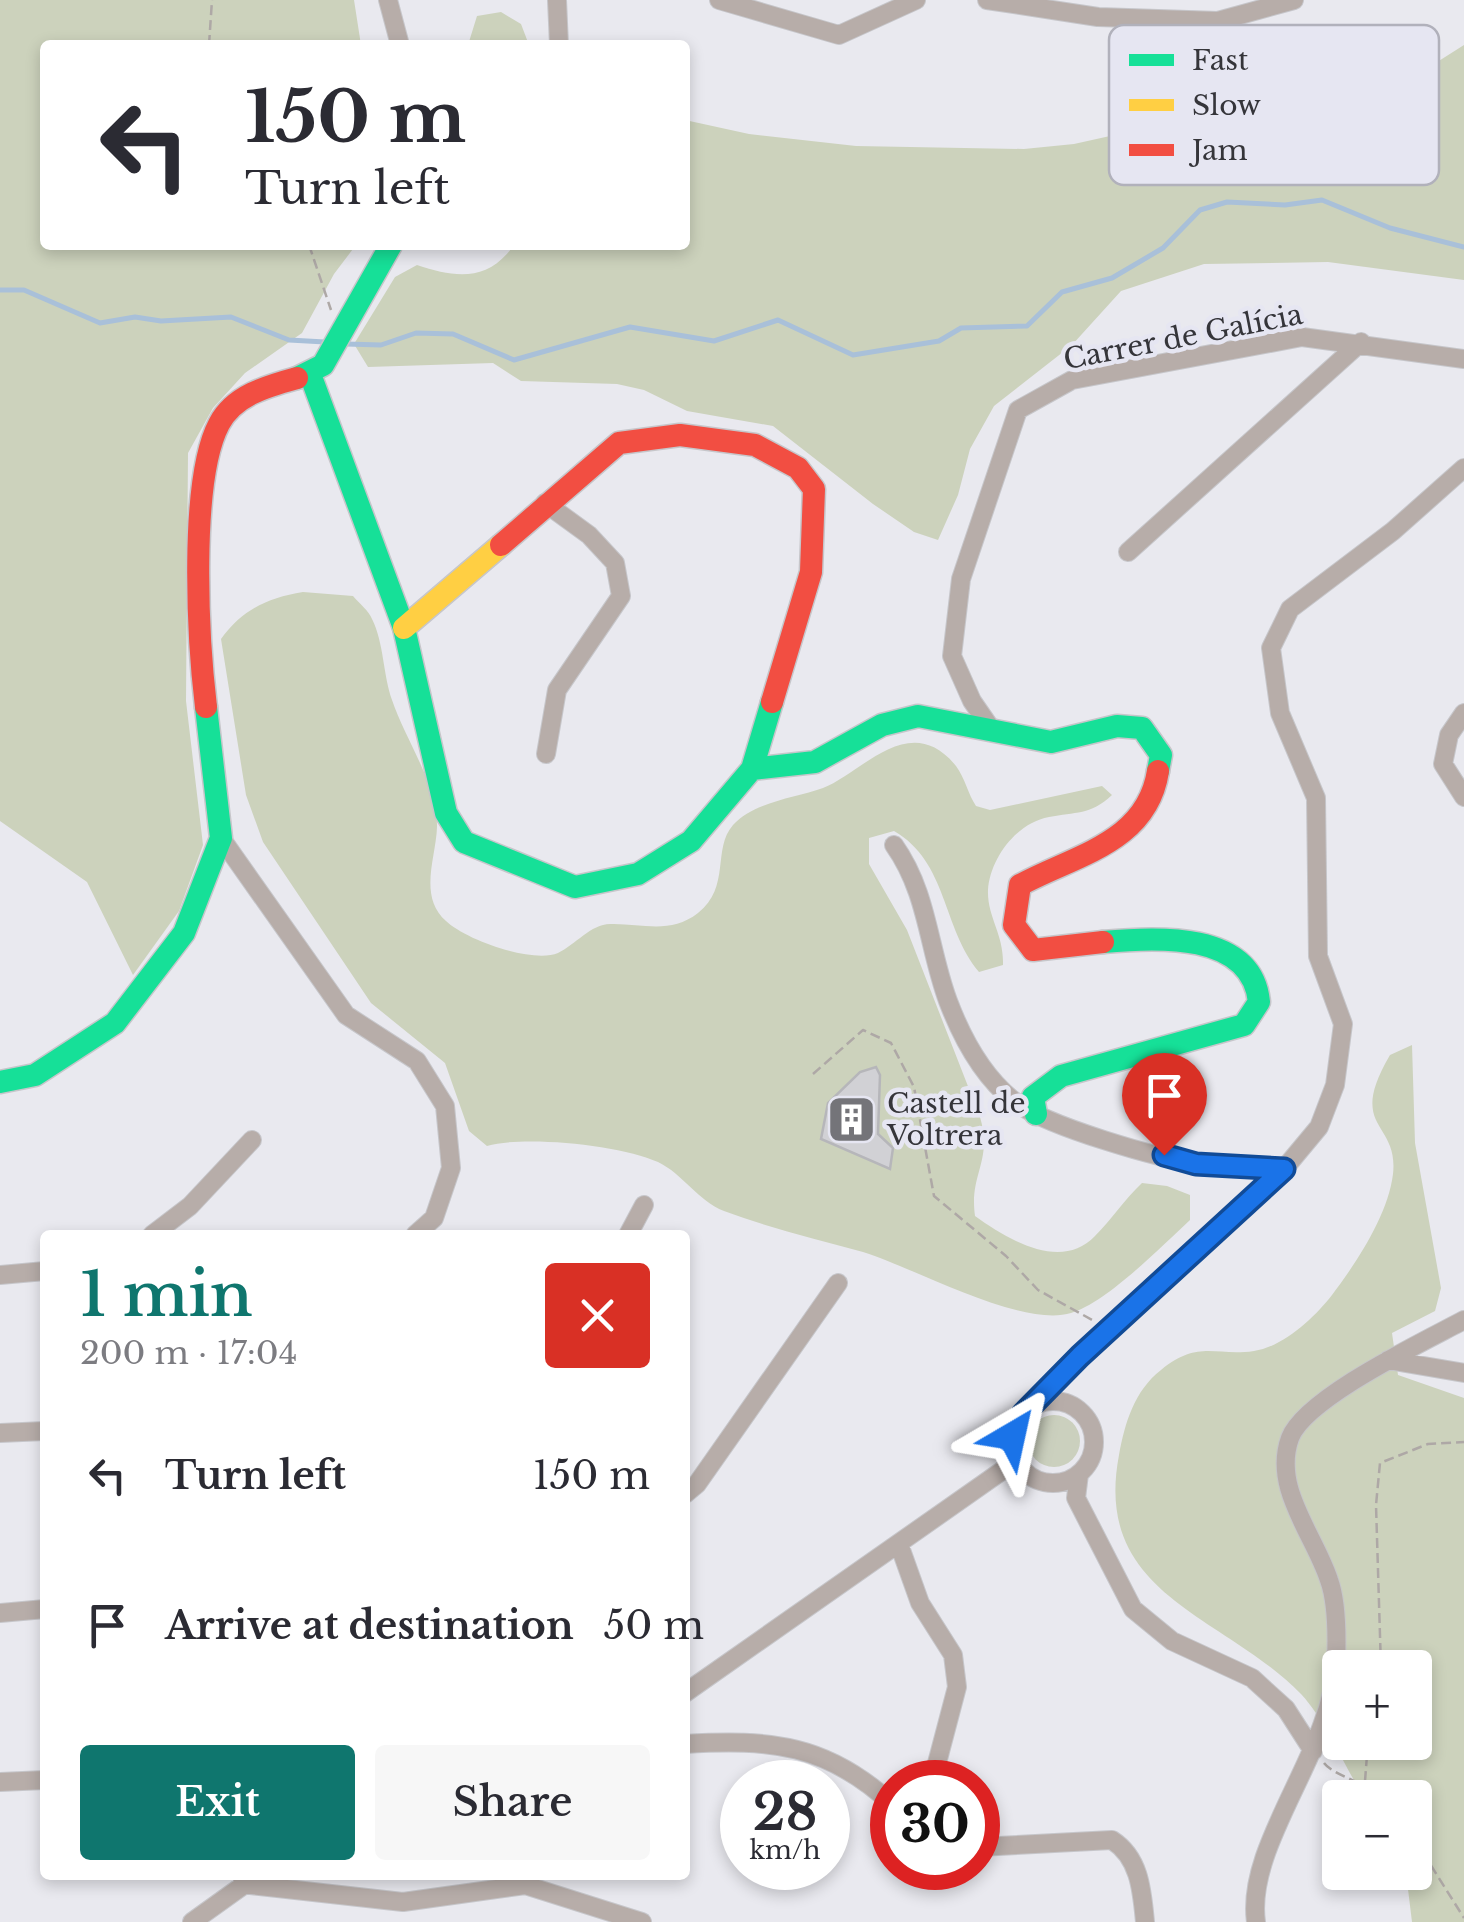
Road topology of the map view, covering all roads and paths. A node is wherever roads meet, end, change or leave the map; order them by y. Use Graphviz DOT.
graph roads {
  1 [pos="212,0"];
  2 [pos="388,0"];
  3 [pos="557,0"];
  4 [pos="719,0"];
  5 [pos="916,0"];
  6 [pos="987,0"];
  7 [pos="1294,0"];
  8 [pos="209,40"];
  9 [pos="399,40"];
  10 [pos="559,40"];
  11 [pos="311,250"];
  12 [pos="388,250"];
  13 [pos="338,340"];
  14 [pos="1360,342"];
  15 [pos="1464,358"];
  16 [pos="310,374"];
  17 [pos="1464,468"];
  18 [pos="545,503"];
  19 [pos="1128,552"];
  20 [pos="404,628"];
  21 [pos="1464,713"];
  22 [pos="992,730"];
  23 [pos="546,754"];
  24 [pos="752,770"];
  25 [pos="1464,797"];
  26 [pos="220,838"];
  27 [pos="894,845"];
  28 [pos="814,1074"];
  29 [pos="0,1082"];
  30 [pos="1036,1114"];
  31 [pos="252,1140"];
  32 [pos="1284,1169"];
  33 [pos="644,1205"];
  34 [pos="159,1230"];
  35 [pos="421,1230"];
  36 [pos="631,1230"];
  37 [pos="40,1272"];
  38 [pos="0,1275"];
  39 [pos="838,1283"];
  40 [pos="1464,1320"];
  41 [pos="1104,1334"];
  42 [pos="1388,1360"];
  43 [pos="1464,1373"];
  44 [pos="1033,1406"];
  45 [pos="40,1431"];
  46 [pos="0,1434"];
  47 [pos="1464,1442"];
  48 [pos="1016,1461"];
  49 [pos="1080,1474"];
  50 [pos="690,1490"];
  51 [pos="900,1547"];
  52 [pos="40,1609"];
  53 [pos="0,1613"];
  54 [pos="1380,1650"];
  55 [pos="690,1690"];
  56 [pos="690,1744"];
  57 [pos="1313,1750"];
  58 [pos="938,1760"];
  59 [pos="40,1780"];
  60 [pos="1359,1780"];
  61 [pos="0,1782"];
  62 [pos="870,1788"];
  63 [pos="1000,1847"];
  64 [pos="1432,1867"];
  65 [pos="250,1880"];
  66 [pos="1464,1918"];
  67 [pos="192,1922"];
  68 [pos="642,1922"];
  69 [pos="1145,1922"];
  70 [pos="1256,1922"];
  1 -- 8 [label="path"];
  2 -- 9 [label="street"];
  3 -- 10 [label="street"];
  4 -- 5 [label="street"];
  6 -- 7 [label="street"];
  11 -- 13 [label="path"];
  12 -- 13 [label="street"];
  13 -- 16 [label="street"];
  14 -- 15 [label="street, Carrer de Galícia"];
  14 -- 19 [label="street"];
  14 -- 22 [label="street, Carrer de Galícia"];
  16 -- 20 [label="street"];
  16 -- 26 [label="street"];
  17 -- 32 [label="street"];
  18 -- 20 [label="street"];
  18 -- 23 [label="street"];
  18 -- 24 [label="street"];
  20 -- 24 [label="street"];
  21 -- 25 [label="street"];
  22 -- 24 [label="street"];
  22 -- 30 [label="street"];
  26 -- 29 [label="street"];
  26 -- 35 [label="street"];
  27 -- 30 [label="street"];
  28 -- 41 [label="path"];
  30 -- 32 [label="street"];
  31 -- 34 [label="street"];
  32 -- 41 [label="street"];
  33 -- 36 [label="street"];
  37 -- 38 [label="street"];
  39 -- 50 [label="street"];
  40 -- 42 [label="street"];
  41 -- 44 [label="street"];
  42 -- 43 [label="street"];
  42 -- 57 [label="street"];
  44 -- 48 [label="street"];
  44 -- 49 [label="street"];
  45 -- 46 [label="street"];
  47 -- 54 [label="path"];
  48 -- 49 [label="street"];
  48 -- 51 [label="street"];
  49 -- 57 [label="street"];
  51 -- 55 [label="street"];
  51 -- 58 [label="street"];
  52 -- 53 [label="street"];
  56 -- 62 [label="street"];
  57 -- 60 [label="path"];
  57 -- 70 [label="street"];
  59 -- 61 [label="street"];
  63 -- 69 [label="street"];
  64 -- 66 [label="path"];
  65 -- 67 [label="street"];
  65 -- 68 [label="street"];
}
